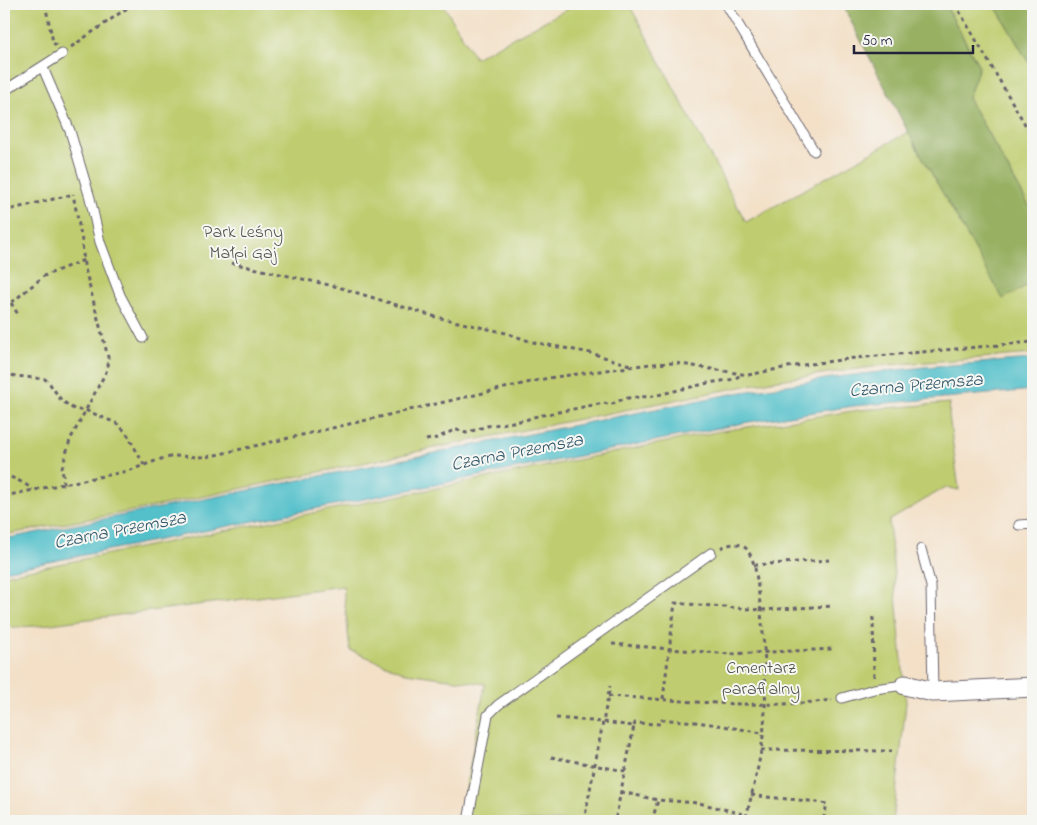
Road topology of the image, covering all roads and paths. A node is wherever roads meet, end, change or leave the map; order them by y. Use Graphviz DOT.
graph roads {
  1 [pos="45,4"];
  2 [pos="133,4"];
  3 [pos="726,4"];
  4 [pos="955,4"];
  5 [pos="62,54"];
  6 [pos="42,68"];
  7 [pos="4,91"];
  8 [pos="1033,138"];
  9 [pos="814,151"];
  10 [pos="87,190"];
  11 [pos="72,194"];
  12 [pos="4,211"];
  13 [pos="84,260"];
  14 [pos="231,263"];
  15 [pos="4,303"];
  16 [pos="10,303"];
  17 [pos="19,316"];
  18 [pos="143,338"];
  19 [pos="1033,342"];
  20 [pos="634,366"];
  21 [pos="4,373"];
  22 [pos="741,374"];
  23 [pos="85,410"];
  24 [pos="426,440"];
  25 [pos="144,465"];
  26 [pos="4,473"];
  27 [pos="64,484"];
  28 [pos="32,490"];
  29 [pos="4,496"];
  30 [pos="1033,524"];
  31 [pos="1019,525"];
  32 [pos="921,549"];
  33 [pos="711,553"];
  34 [pos="829,560"];
  35 [pos="754,565"];
  36 [pos="833,606"];
  37 [pos="760,610"];
  38 [pos="873,617"];
  39 [pos="612,644"];
  40 [pos="668,649"];
  41 [pos="834,649"];
  42 [pos="764,652"];
  43 [pos="905,685"];
  44 [pos="610,686"];
  45 [pos="1033,687"];
  46 [pos="874,689"];
  47 [pos="933,692"];
  48 [pos="608,696"];
  49 [pos="842,698"];
  50 [pos="663,699"];
  51 [pos="765,705"];
  52 [pos="556,718"];
  53 [pos="603,722"];
  54 [pos="634,726"];
  55 [pos="762,733"];
  56 [pos="761,750"];
  57 [pos="892,751"];
  58 [pos="551,757"];
  59 [pos="595,766"];
  60 [pos="625,771"];
  61 [pos="621,792"];
  62 [pos="752,795"];
  63 [pos="658,800"];
  64 [pos="747,815"];
  65 [pos="468,821"];
  66 [pos="584,821"];
  67 [pos="616,821"];
  68 [pos="652,821"];
  69 [pos="745,821"];
  70 [pos="823,821"];
  1 -- 5 [label="path"];
  2 -- 5 [label="path"];
  3 -- 9 [label="lane"];
  4 -- 8 [label="path"];
  5 -- 6 [label="lane"];
  6 -- 7 [label="lane"];
  6 -- 10 [label="lane"];
  10 -- 11 [label="path"];
  10 -- 18 [label="lane"];
  11 -- 12 [label="path"];
  11 -- 13 [label="path"];
  13 -- 16 [label="path"];
  13 -- 23 [label="path"];
  14 -- 20 [label="path"];
  15 -- 16 [label="path"];
  16 -- 17 [label="path"];
  19 -- 22 [label="path"];
  20 -- 22 [label="path"];
  20 -- 25 [label="path"];
  21 -- 23 [label="path"];
  22 -- 24 [label="path"];
  23 -- 25 [label="path"];
  23 -- 27 [label="path"];
  25 -- 27 [label="path"];
  26 -- 28 [label="path"];
  27 -- 28 [label="path"];
  28 -- 29 [label="path"];
  30 -- 31 [label="lane"];
  32 -- 47 [label="lane"];
  33 -- 35 [label="path"];
  33 -- 65 [label="lane"];
  34 -- 35 [label="path"];
  35 -- 37 [label="path"];
  36 -- 37 [label="path"];
  37 -- 40 [label="path"];
  37 -- 42 [label="path"];
  38 -- 46 [label="path"];
  39 -- 40 [label="path"];
  40 -- 42 [label="path"];
  40 -- 50 [label="path"];
  41 -- 42 [label="path"];
  42 -- 51 [label="path"];
  43 -- 46 [label="lane"];
  43 -- 47 [label="street"];
  44 -- 48 [label="path"];
  45 -- 47 [label="street"];
  46 -- 49 [label="lane"];
  48 -- 50 [label="path"];
  48 -- 53 [label="path"];
  49 -- 51 [label="path"];
  50 -- 51 [label="path"];
  51 -- 55 [label="path"];
  52 -- 53 [label="path"];
  53 -- 54 [label="path"];
  53 -- 59 [label="path"];
  54 -- 55 [label="path"];
  54 -- 60 [label="path"];
  55 -- 56 [label="path"];
  56 -- 57 [label="path"];
  56 -- 62 [label="path"];
  58 -- 59 [label="path"];
  59 -- 60 [label="path"];
  59 -- 66 [label="path"];
  60 -- 61 [label="path"];
  61 -- 63 [label="path"];
  61 -- 67 [label="path"];
  62 -- 64 [label="path"];
  62 -- 70 [label="path"];
  63 -- 64 [label="path"];
  63 -- 68 [label="path"];
  64 -- 69 [label="path"];
}
